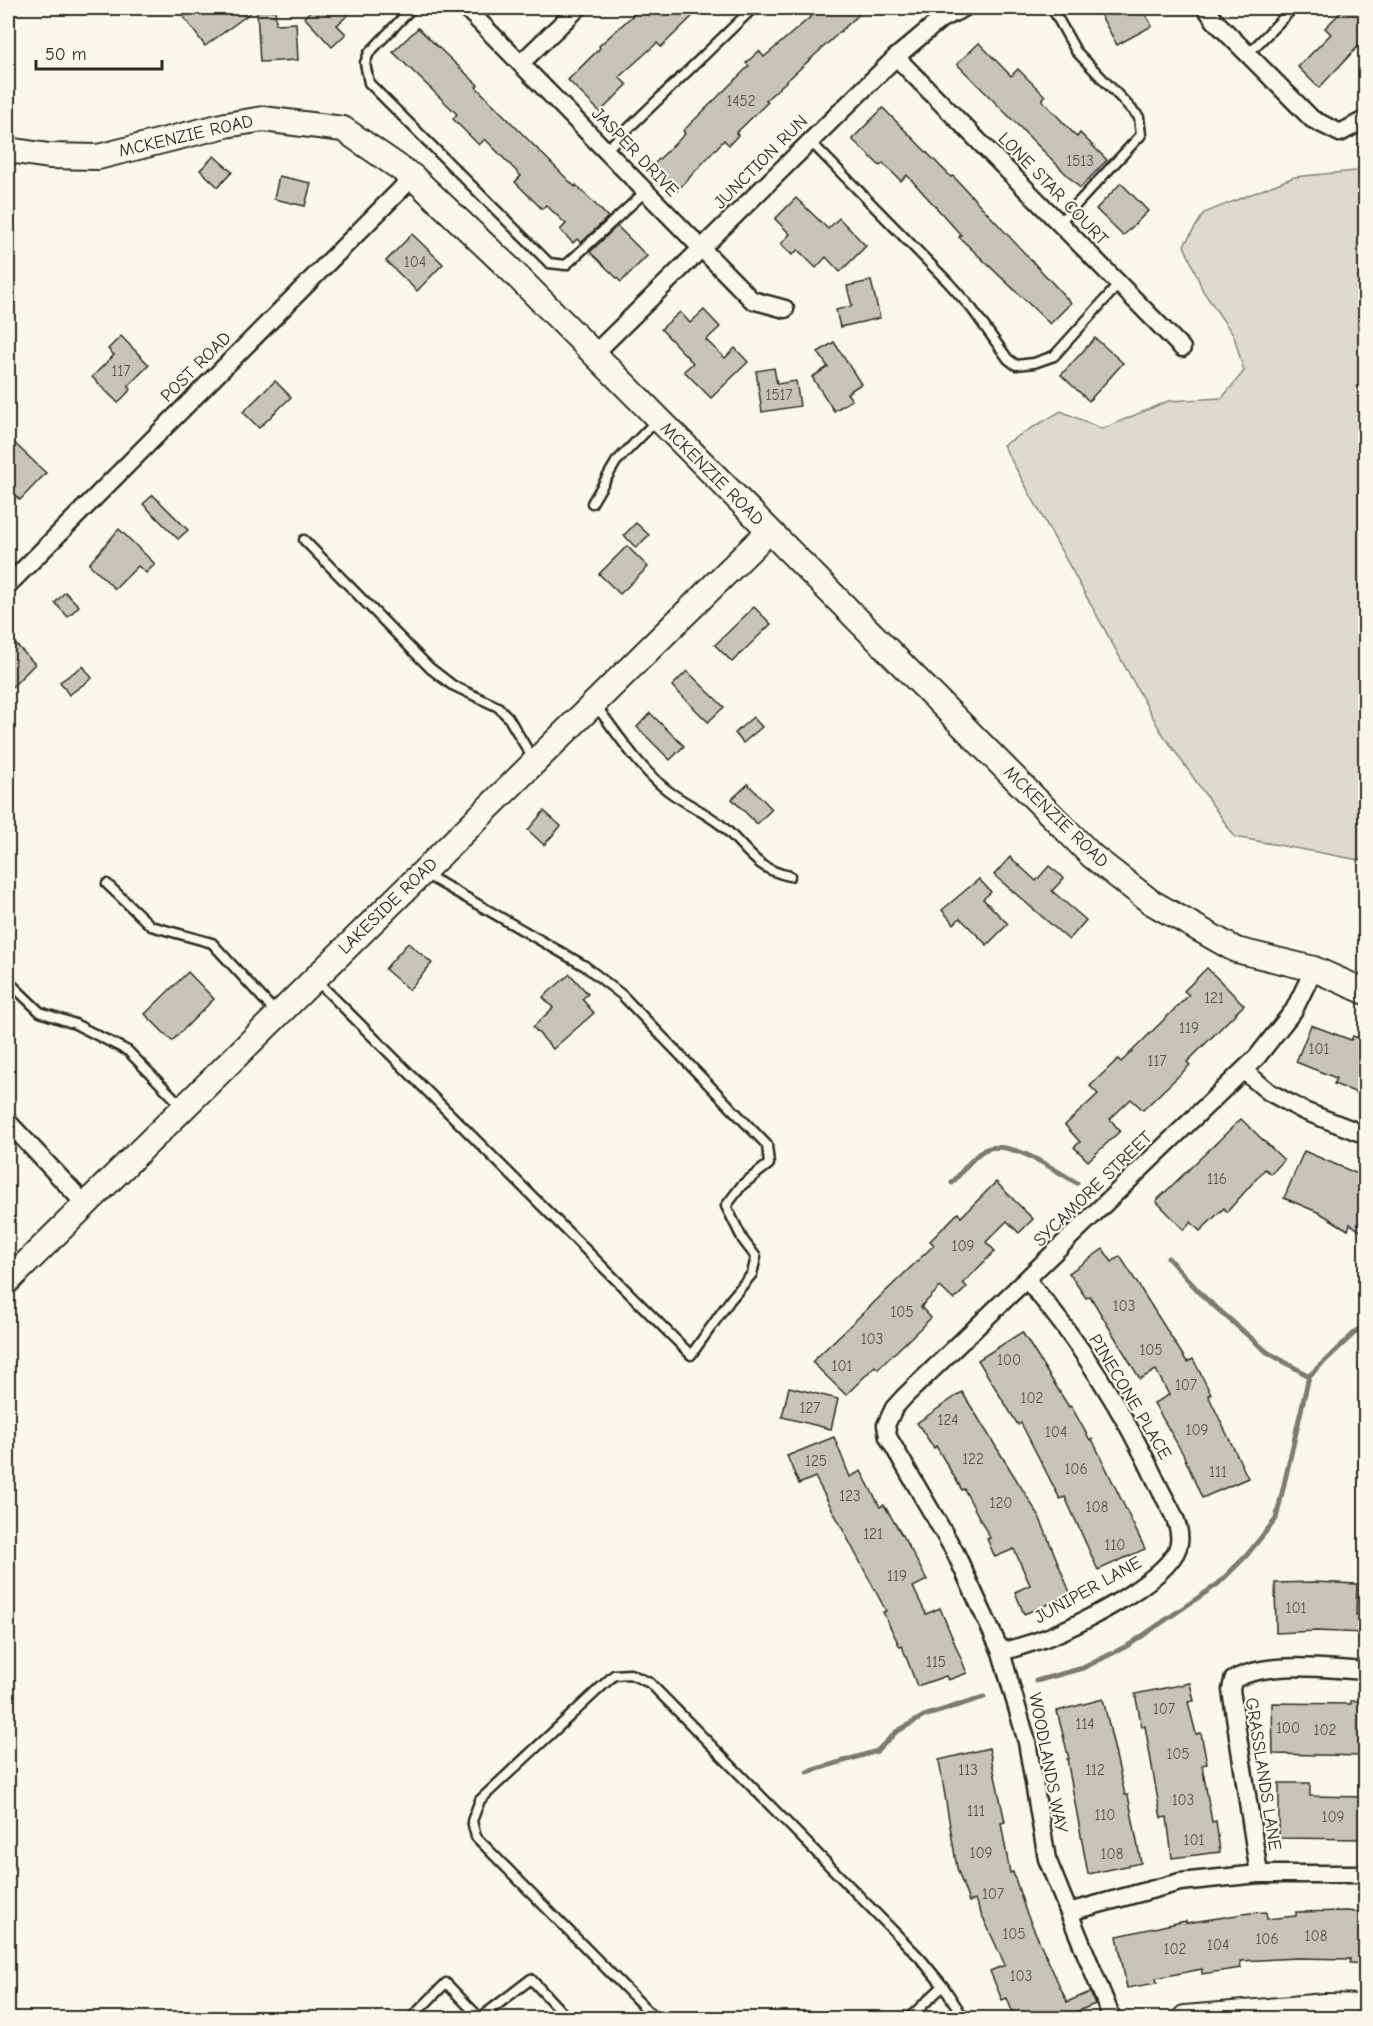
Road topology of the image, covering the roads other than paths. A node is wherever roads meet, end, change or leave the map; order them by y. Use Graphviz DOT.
graph roads {
  1 [pos="412,8"];
  2 [pos="466,8"];
  3 [pos="578,8"];
  4 [pos="753,8"];
  5 [pos="964,8"];
  6 [pos="1052,8"];
  7 [pos="1206,8"];
  8 [pos="1293,8"];
  9 [pos="1248,54"];
  10 [pos="896,57"];
  11 [pos="521,63"];
  12 [pos="1365,119"];
  13 [pos="810,141"];
  14 [pos="8,150"];
  15 [pos="606,150"];
  16 [pos="412,177"];
  17 [pos="646,191"];
  18 [pos="1059,224"];
  19 [pos="702,248"];
  20 [pos="1119,284"];
  21 [pos="785,309"];
  22 [pos="1182,348"];
  23 [pos="594,354"];
  24 [pos="658,419"];
  25 [pos="592,503"];
  26 [pos="769,531"];
  27 [pos="304,540"];
  28 [pos="8,585"];
  29 [pos="594,703"];
  30 [pos="535,762"];
  31 [pos="422,872"];
  32 [pos="790,876"];
  33 [pos="107,884"];
  34 [pos="1314,969"];
  35 [pos="315,978"];
  36 [pos="8,981"];
  37 [pos="1365,992"];
  38 [pos="278,1015"];
  39 [pos="1244,1071"];
  40 [pos="183,1108"];
  41 [pos="8,1122"];
  42 [pos="1365,1135"];
  43 [pos="85,1204"];
  44 [pos="1027,1280"];
  45 [pos="8,1281"];
  46 [pos="886,1425"];
  47 [pos="1179,1544"];
  48 [pos="1001,1652"];
  49 [pos="1365,1671"];
  50 [pos="1259,1874"];
  51 [pos="1365,1874"];
  52 [pos="1069,1912"];
  53 [pos="943,1986"];
  54 [pos="1365,2007"];
  55 [pos="564,2015"];
  56 [pos="480,2018"];
  57 [pos="411,2019"];
  58 [pos="553,2019"];
  59 [pos="655,2019"];
  60 [pos="909,2019"];
  61 [pos="964,2019"];
  62 [pos="1112,2019"];
  63 [pos="1185,2019"];
  1 -- 17 [label="lane"];
  2 -- 11 [label="street, JASPER DRIVE"];
  3 -- 11 [label="street"];
  4 -- 15 [label="lane"];
  5 -- 10 [label="street, JUNCTION RUN"];
  6 -- 18 [label="lane"];
  7 -- 9 [label="street"];
  8 -- 9 [label="lane"];
  9 -- 12 [label="street"];
  10 -- 13 [label="street, JUNCTION RUN"];
  10 -- 18 [label="street, LONE STAR COURT"];
  11 -- 15 [label="street, JASPER DRIVE"];
  13 -- 19 [label="street, JUNCTION RUN"];
  13 -- 20 [label="lane"];
  14 -- 16 [label="street, MCKENZIE ROAD"];
  15 -- 17 [label="street, JASPER DRIVE"];
  16 -- 23 [label="street, MCKENZIE ROAD"];
  16 -- 28 [label="street, POST ROAD"];
  17 -- 19 [label="street, JASPER DRIVE"];
  18 -- 20 [label="street, LONE STAR COURT"];
  19 -- 21 [label="street, JASPER DRIVE"];
  19 -- 23 [label="street, JUNCTION RUN"];
  20 -- 22 [label="street, LONE STAR COURT"];
  23 -- 24 [label="street, MCKENZIE ROAD"];
  24 -- 25 [label="lane"];
  24 -- 26 [label="street, MCKENZIE ROAD"];
  26 -- 29 [label="street, LAKESIDE ROAD"];
  26 -- 34 [label="street, MCKENZIE ROAD"];
  27 -- 30 [label="lane"];
  29 -- 30 [label="street, LAKESIDE ROAD"];
  29 -- 32 [label="lane"];
  30 -- 31 [label="street, LAKESIDE ROAD"];
  31 -- 35 [label="street, LAKESIDE ROAD"];
  31 -- 35 [label="lane"];
  33 -- 38 [label="lane"];
  34 -- 37 [label="street, MCKENZIE ROAD"];
  34 -- 39 [label="street, SYCAMORE STREET"];
  35 -- 38 [label="street, LAKESIDE ROAD"];
  36 -- 40 [label="lane"];
  38 -- 40 [label="street, LAKESIDE ROAD"];
  39 -- 42 [label="street"];
  39 -- 44 [label="street, SYCAMORE STREET"];
  40 -- 43 [label="street, LAKESIDE ROAD"];
  41 -- 43 [label="street"];
  43 -- 45 [label="street, LAKESIDE ROAD"];
  44 -- 46 [label="street, SYCAMORE STREET"];
  44 -- 47 [label="street, PINECONE PLACE"];
  46 -- 48 [label="street, WOODLANDS WAY"];
  47 -- 48 [label="street, JUNIPER LANE"];
  48 -- 52 [label="street, WOODLANDS WAY"];
  49 -- 50 [label="street, GRASSLANDS LANE"];
  50 -- 51 [label="street"];
  50 -- 52 [label="street"];
  52 -- 62 [label="street, WOODLANDS WAY"];
  53 -- 59 [label="lane"];
  53 -- 60 [label="lane"];
  53 -- 61 [label="lane"];
  54 -- 63 [label="street"];
  55 -- 56 [label="lane"];
  55 -- 58 [label="lane"];
  56 -- 57 [label="lane"];
}
